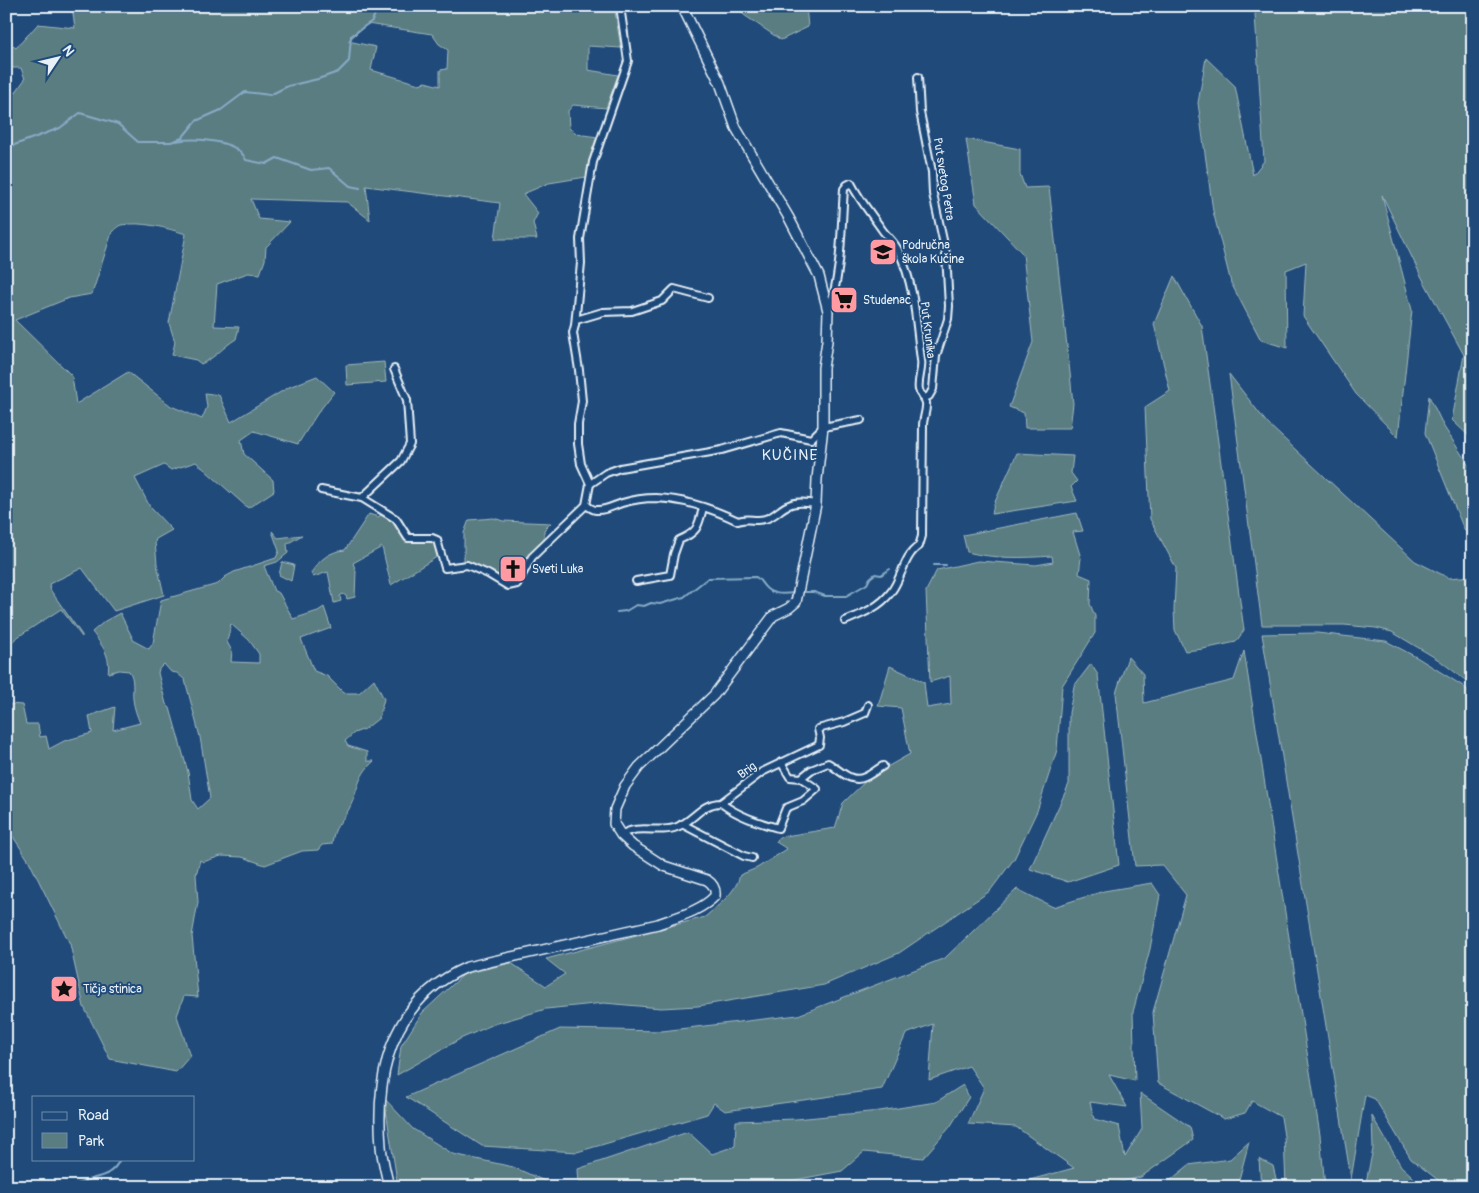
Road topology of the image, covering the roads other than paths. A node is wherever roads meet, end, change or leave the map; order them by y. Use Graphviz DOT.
graph roads {
  1 [pos="620,6"];
  2 [pos="682,6"];
  3 [pos="918,77"];
  4 [pos="708,298"];
  5 [pos="828,311"];
  6 [pos="576,320"];
  7 [pos="394,369"];
  8 [pos="925,398"];
  9 [pos="861,420"];
  10 [pos="823,427"];
  11 [pos="590,484"];
  12 [pos="321,490"];
  13 [pos="362,498"];
  14 [pos="816,504"];
  15 [pos="586,505"];
  16 [pos="703,508"];
  17 [pos="636,581"];
  18 [pos="845,621"];
  19 [pos="868,705"];
  20 [pos="781,762"];
  21 [pos="883,766"];
  22 [pos="802,778"];
  23 [pos="721,803"];
  24 [pos="682,824"];
  25 [pos="621,835"];
  26 [pos="752,858"];
  27 [pos="389,1187"];
  1 -- 6 [label="street"];
  2 -- 5 [label="main road"];
  3 -- 8 [label="street, Put svetog Petra"];
  4 -- 6 [label="street"];
  5 -- 8 [label="street, Put Krunika"];
  5 -- 10 [label="main road"];
  6 -- 11 [label="street"];
  7 -- 13 [label="street"];
  8 -- 18 [label="street, Put Krunika"];
  9 -- 10 [label="street"];
  10 -- 11 [label="street"];
  10 -- 14 [label="main road"];
  11 -- 15 [label="street"];
  12 -- 13 [label="street"];
  13 -- 15 [label="street"];
  14 -- 16 [label="street"];
  14 -- 25 [label="main road"];
  15 -- 16 [label="street"];
  16 -- 17 [label="street"];
  19 -- 20 [label="street, Brig"];
  20 -- 22 [label="street"];
  20 -- 23 [label="street, Brig"];
  21 -- 22 [label="street"];
  22 -- 23 [label="street"];
  23 -- 24 [label="street, Brig"];
  24 -- 25 [label="street, Brig"];
  24 -- 26 [label="street"];
  25 -- 27 [label="main road"];
}
